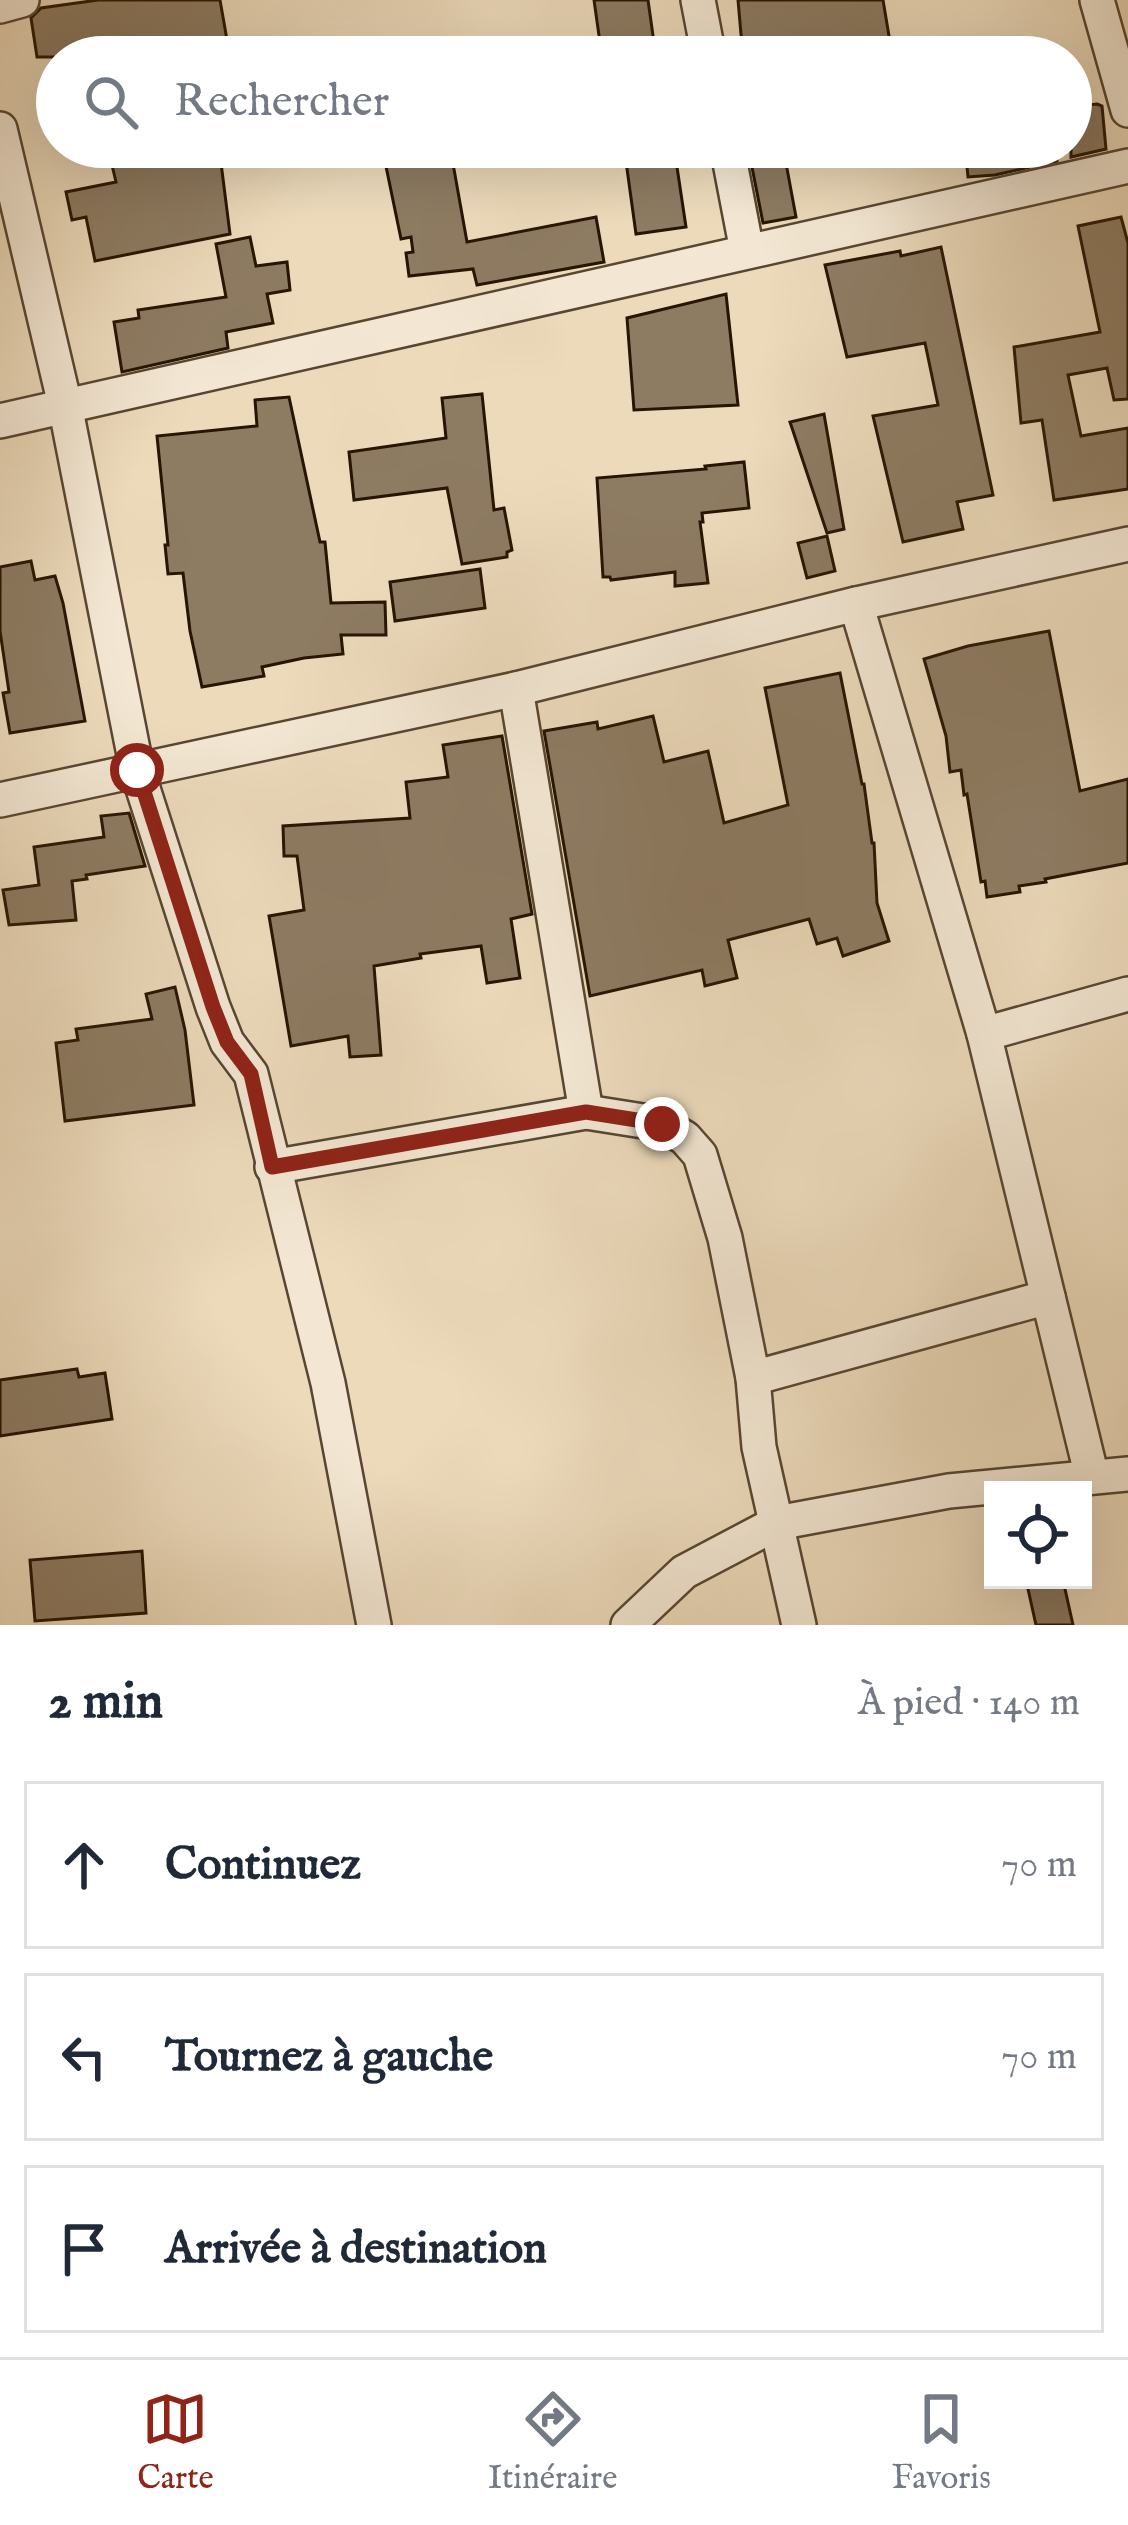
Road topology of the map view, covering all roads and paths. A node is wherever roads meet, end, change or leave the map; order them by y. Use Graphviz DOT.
graph roads {
  1 [pos="22,0"];
  2 [pos="698,0"];
  3 [pos="1097,0"];
  4 [pos="0,7"];
  5 [pos="705,36"];
  6 [pos="1128,110"];
  7 [pos="0,129"];
  8 [pos="1128,166"];
  9 [pos="731,168"];
  10 [pos="747,251"];
  11 [pos="65,405"];
  12 [pos="0,421"];
  13 [pos="1128,544"];
  14 [pos="856,604"];
  15 [pos="516,689"];
  16 [pos="137,770"];
  17 [pos="0,800"];
  18 [pos="1128,994"];
  19 [pos="983,1034"];
  20 [pos="586,1112"];
  21 [pos="272,1167"];
  22 [pos="1048,1297"];
  23 [pos="753,1378"];
  24 [pos="1128,1474"];
  25 [pos="1092,1477"];
  26 [pos="777,1523"];
  27 [pos="374,1625"];
  28 [pos="628,1625"];
  29 [pos="800,1625"];
  1 -- 4 [label="street"];
  2 -- 5 [label="street"];
  3 -- 6 [label="street"];
  7 -- 11 [label="street"];
  8 -- 10 [label="street"];
  9 -- 10 [label="street"];
  10 -- 11 [label="street"];
  11 -- 12 [label="street"];
  11 -- 16 [label="street"];
  13 -- 14 [label="street"];
  14 -- 15 [label="street"];
  14 -- 19 [label="street"];
  15 -- 16 [label="street"];
  15 -- 20 [label="street"];
  16 -- 17 [label="street"];
  16 -- 21 [label="street"];
  18 -- 19 [label="street"];
  19 -- 22 [label="street"];
  20 -- 21 [label="street"];
  20 -- 23 [label="street"];
  21 -- 27 [label="street"];
  22 -- 23 [label="street"];
  22 -- 25 [label="street"];
  23 -- 26 [label="street"];
  24 -- 25 [label="street"];
  25 -- 26 [label="street"];
  26 -- 28 [label="street"];
  26 -- 29 [label="street"];
}
